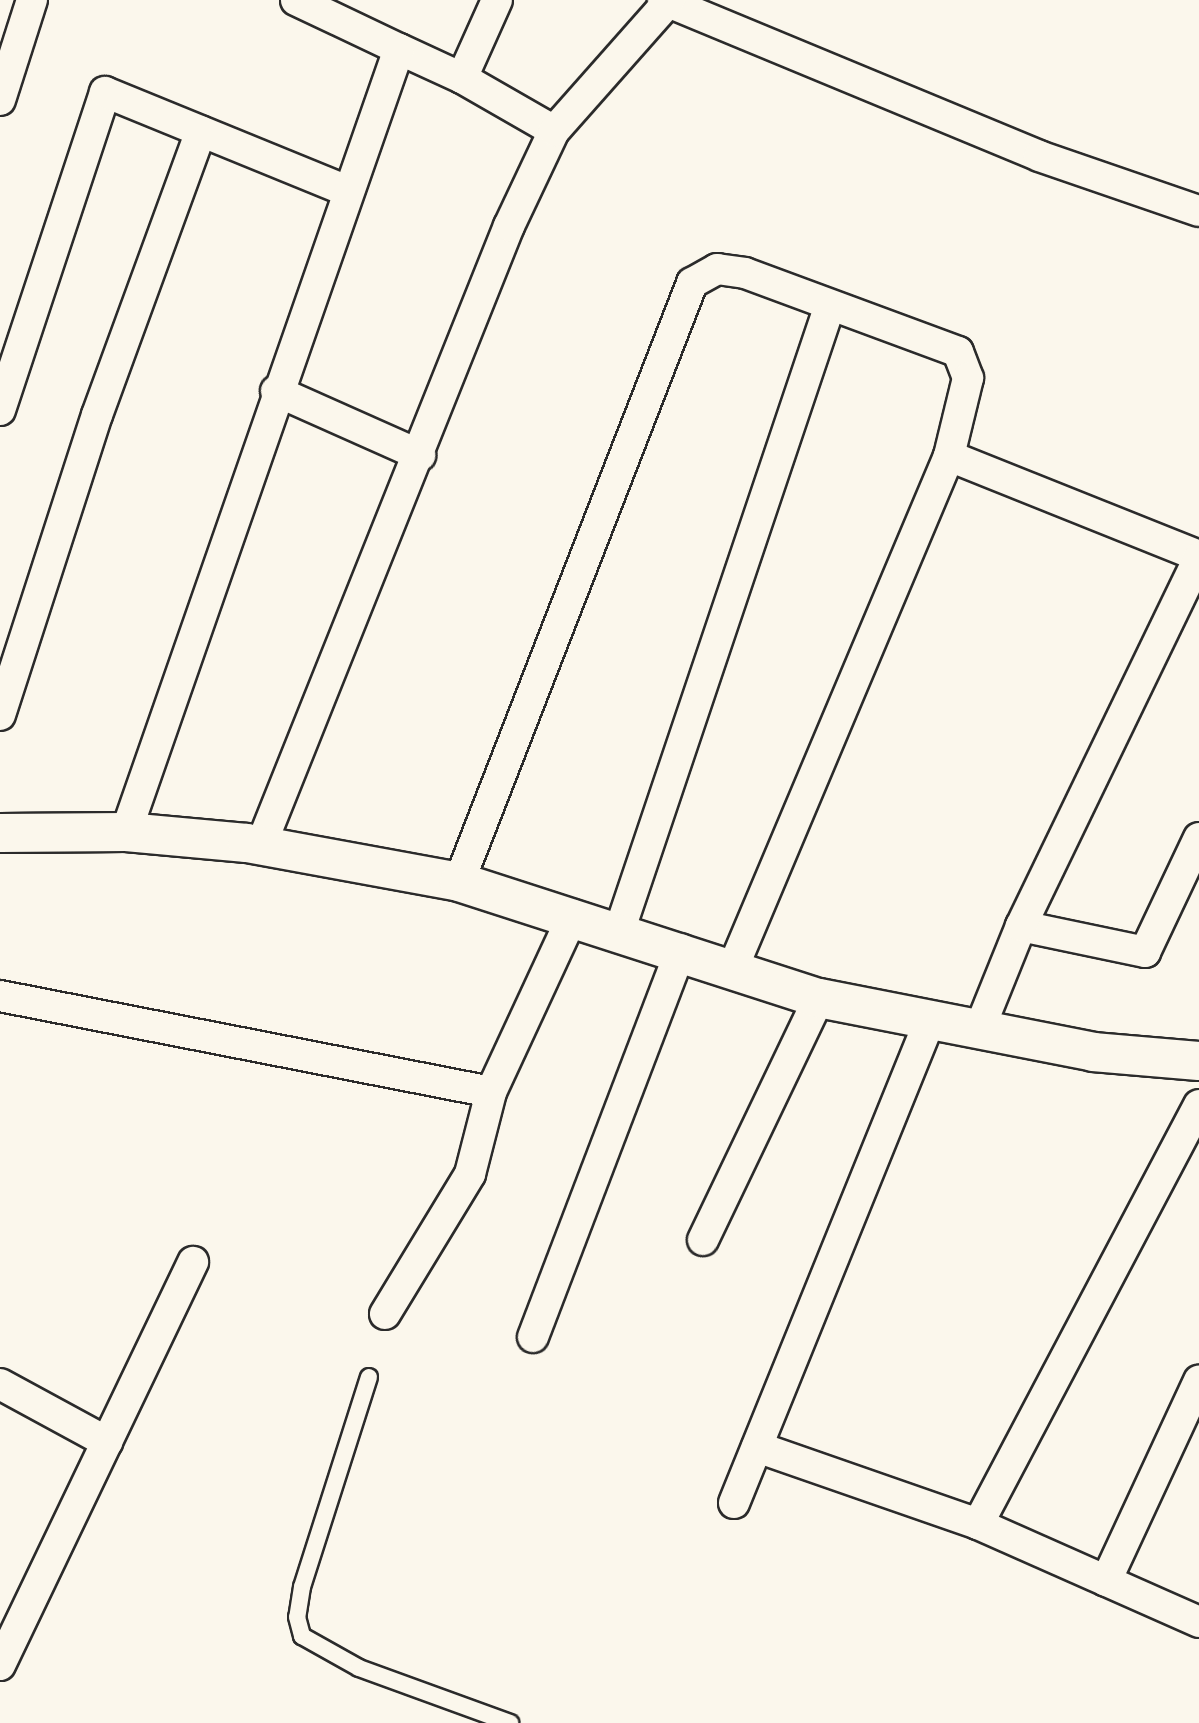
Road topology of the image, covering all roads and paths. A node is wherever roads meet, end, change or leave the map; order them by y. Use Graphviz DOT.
graph roads {
  1 [pos="32,0"];
  2 [pos="296,0"];
  3 [pos="497,0"];
  4 [pos="668,1"];
  5 [pos="399,49"];
  6 [pos="462,78"];
  7 [pos="0,100"];
  8 [pos="201,131"];
  9 [pos="555,131"];
  10 [pos="345,190"];
  11 [pos="1199,211"];
  12 [pos="830,305"];
  13 [pos="276,391"];
  14 [pos="0,410"];
  15 [pos="419,454"];
  16 [pos="949,456"];
  17 [pos="1199,557"];
  18 [pos="0,715"];
  19 [pos="127,832"];
  20 [pos="0,834"];
  21 [pos="1199,838"];
  22 [pos="261,845"];
  23 [pos="459,882"];
  24 [pos="573,915"];
  25 [pos="1021,926"];
  26 [pos="620,929"];
  27 [pos="681,949"];
  28 [pos="732,970"];
  29 [pos="0,996"];
  30 [pos="819,998"];
  31 [pos="930,1020"];
  32 [pos="979,1030"];
  33 [pos="1199,1061"];
  34 [pos="491,1092"];
  35 [pos="1199,1104"];
  36 [pos="704,1240"];
  37 [pos="193,1262"];
  38 [pos="385,1314"];
  39 [pos="533,1337"];
  40 [pos="369,1377"];
  41 [pos="1199,1381"];
  42 [pos="0,1384"];
  43 [pos="107,1442"];
  44 [pos="757,1447"];
  45 [pos="734,1503"];
  46 [pos="978,1524"];
  47 [pos="1106,1581"];
  48 [pos="1199,1622"];
  49 [pos="0,1665"];
  50 [pos="510,1723"];
  1 -- 7 [label="street"];
  2 -- 5 [label="street"];
  3 -- 6 [label="street"];
  4 -- 9 [label="street"];
  4 -- 11 [label="street"];
  5 -- 6 [label="street"];
  5 -- 10 [label="street"];
  6 -- 9 [label="street"];
  8 -- 10 [label="street"];
  8 -- 14 [label="street"];
  8 -- 18 [label="street"];
  9 -- 15 [label="street"];
  10 -- 13 [label="street"];
  12 -- 16 [label="street"];
  12 -- 23 [label="street"];
  12 -- 26 [label="street"];
  13 -- 15 [label="street"];
  13 -- 19 [label="street"];
  15 -- 22 [label="street"];
  16 -- 17 [label="street"];
  16 -- 28 [label="street"];
  17 -- 25 [label="street"];
  19 -- 20 [label="street"];
  19 -- 22 [label="street"];
  21 -- 25 [label="street"];
  22 -- 23 [label="street"];
  23 -- 24 [label="street"];
  24 -- 26 [label="street"];
  24 -- 34 [label="street"];
  25 -- 32 [label="street"];
  26 -- 27 [label="street"];
  27 -- 28 [label="street"];
  27 -- 39 [label="street"];
  28 -- 30 [label="street"];
  29 -- 34 [label="street"];
  30 -- 31 [label="street"];
  30 -- 36 [label="street"];
  31 -- 32 [label="street"];
  31 -- 44 [label="street"];
  32 -- 33 [label="street"];
  34 -- 38 [label="street"];
  35 -- 46 [label="street"];
  37 -- 43 [label="street"];
  40 -- 50 [label="lane"];
  41 -- 47 [label="street"];
  42 -- 43 [label="street"];
  43 -- 49 [label="street"];
  44 -- 45 [label="street"];
  44 -- 46 [label="street"];
  46 -- 47 [label="street"];
  47 -- 48 [label="street"];
}
